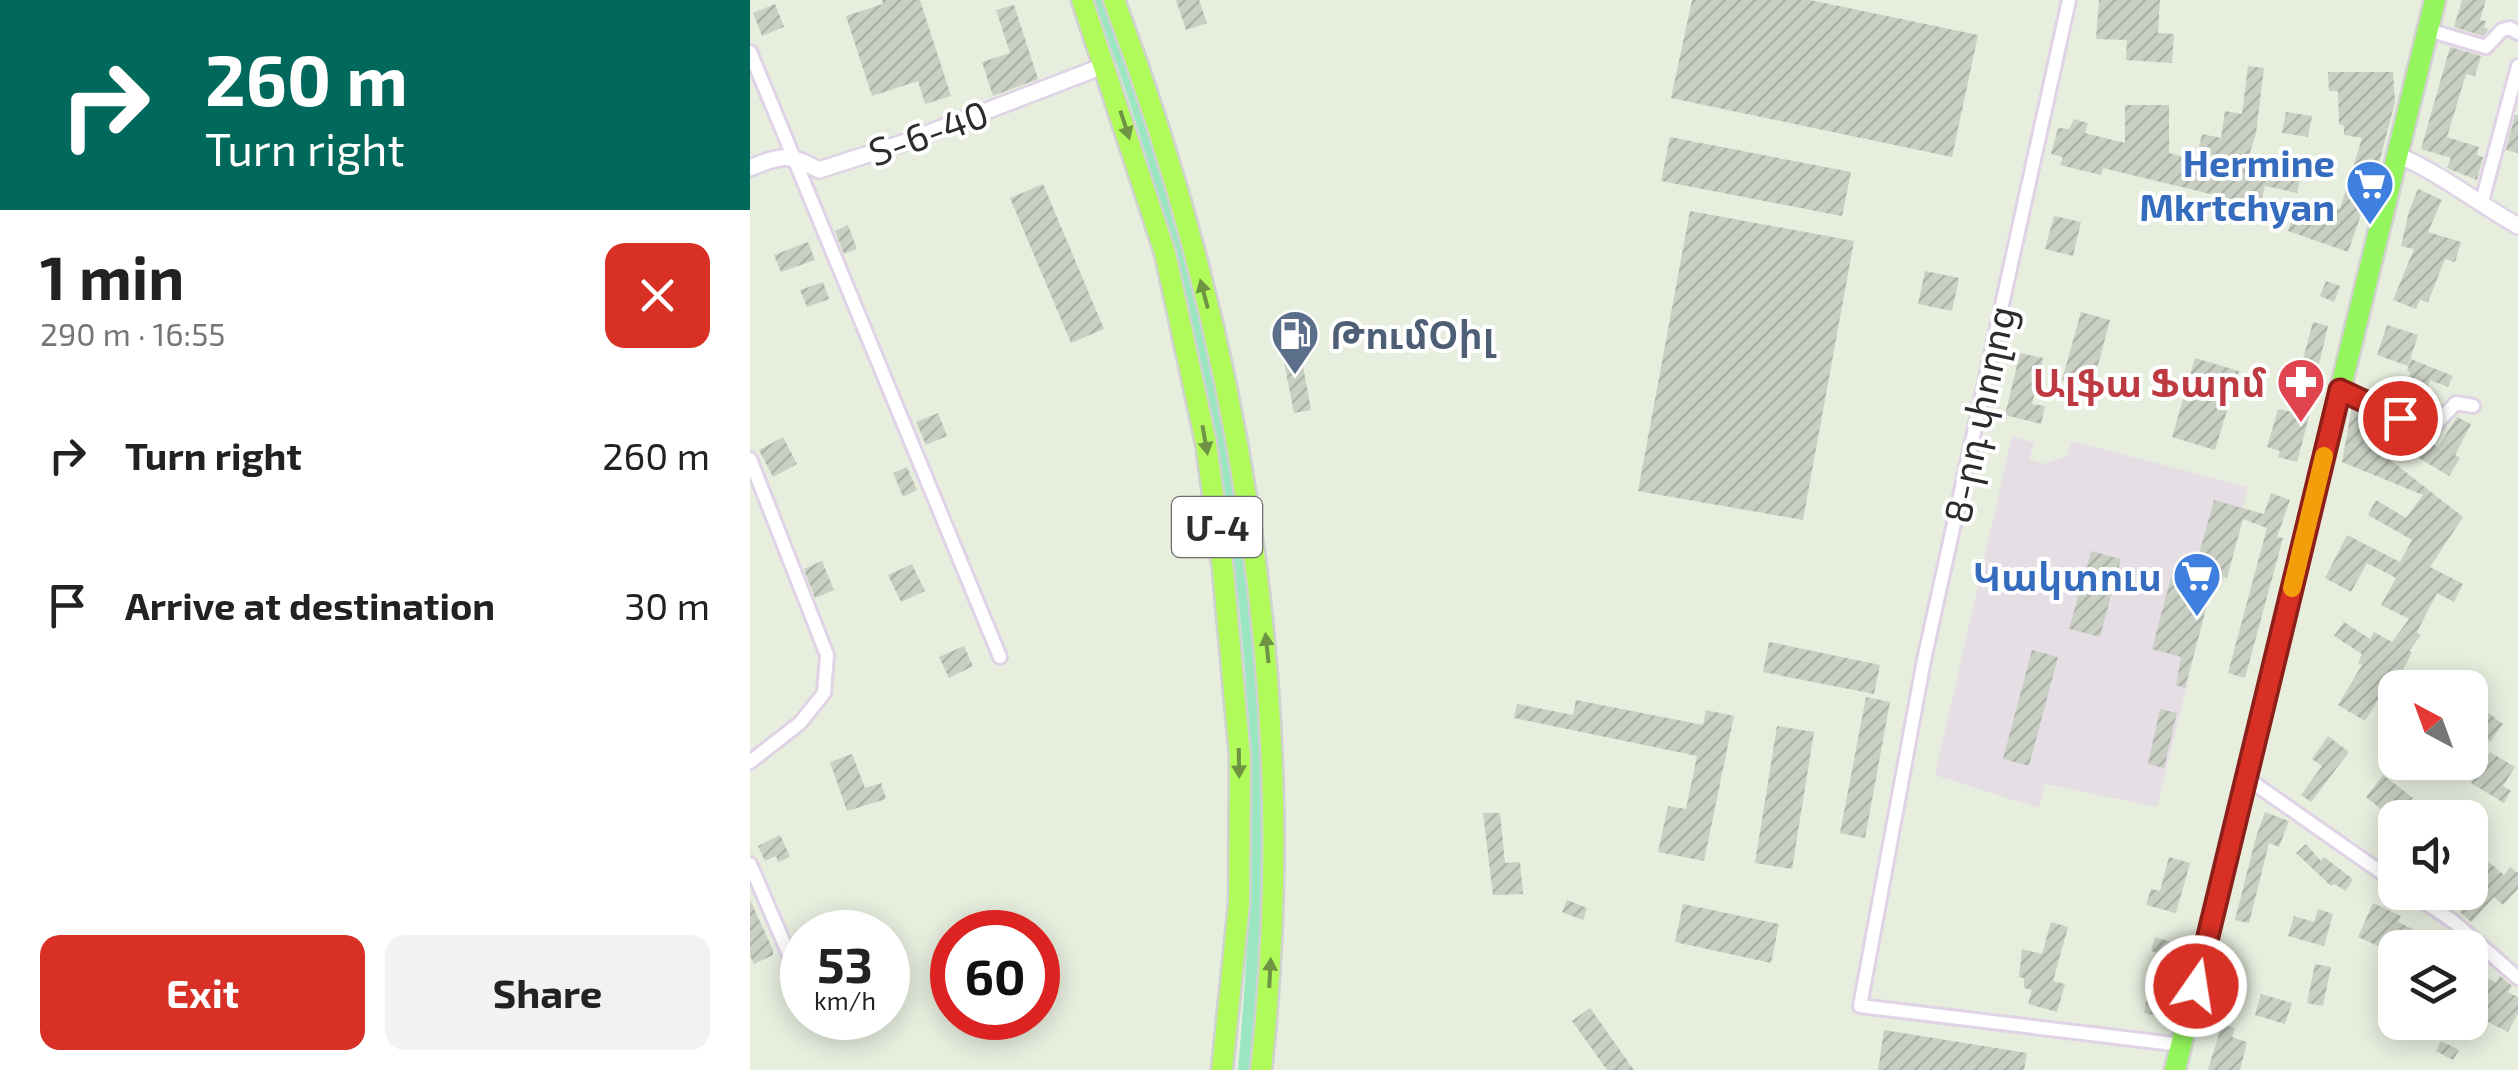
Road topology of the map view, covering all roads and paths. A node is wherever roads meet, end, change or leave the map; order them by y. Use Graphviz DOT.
graph roads {
  1 [pos="1082,0"];
  2 [pos="1114,0"];
  3 [pos="2070,0"];
  4 [pos="2436,0"];
  5 [pos="2428,30"];
  6 [pos="2514,31"];
  7 [pos="750,52"];
  8 [pos="1106,65"];
  9 [pos="2518,66"];
  10 [pos="2398,154"];
  11 [pos="794,156"];
  12 [pos="750,168"];
  13 [pos="2481,206"];
  14 [pos="2518,226"];
  15 [pos="2340,390"];
  16 [pos="2473,406"];
  17 [pos="750,459"];
  18 [pos="1000,657"];
  19 [pos="750,762"];
  20 [pos="2245,777"];
  21 [pos="750,864"];
  22 [pos="2378,870"];
  23 [pos="2436,910"];
  24 [pos="780,934"];
  25 [pos="2518,978"];
  26 [pos="2182,1045"];
  27 [pos="1222,1070"];
  28 [pos="1261,1070"];
  29 [pos="2176,1070"];
  1 -- 8 [label="highway, Մ-4"];
  28 -- 2 [label="highway, Մ-4, one-way"];
  3 -- 26 [label="street, 8-րդ փողոց"];
  4 -- 5 [label="main road"];
  5 -- 6 [label="street"];
  5 -- 10 [label="main road"];
  7 -- 11 [label="street"];
  8 -- 11 [label="street, Տ-6-40 / Տ-6-40"];
  8 -- 27 [label="highway, Մ-4, one-way"];
  9 -- 13 [label="street"];
  10 -- 13 [label="street"];
  10 -- 15 [label="main road"];
  11 -- 12 [label="street, Տ-6-40 / Տ-6-40"];
  11 -- 18 [label="street"];
  13 -- 14 [label="street"];
  15 -- 16 [label="street"];
  15 -- 20 [label="main road"];
  17 -- 19 [label="street"];
  20 -- 22 [label="street"];
  20 -- 26 [label="main road"];
  21 -- 24 [label="street"];
  23 -- 25 [label="street"];
  26 -- 29 [label="main road"];
}
